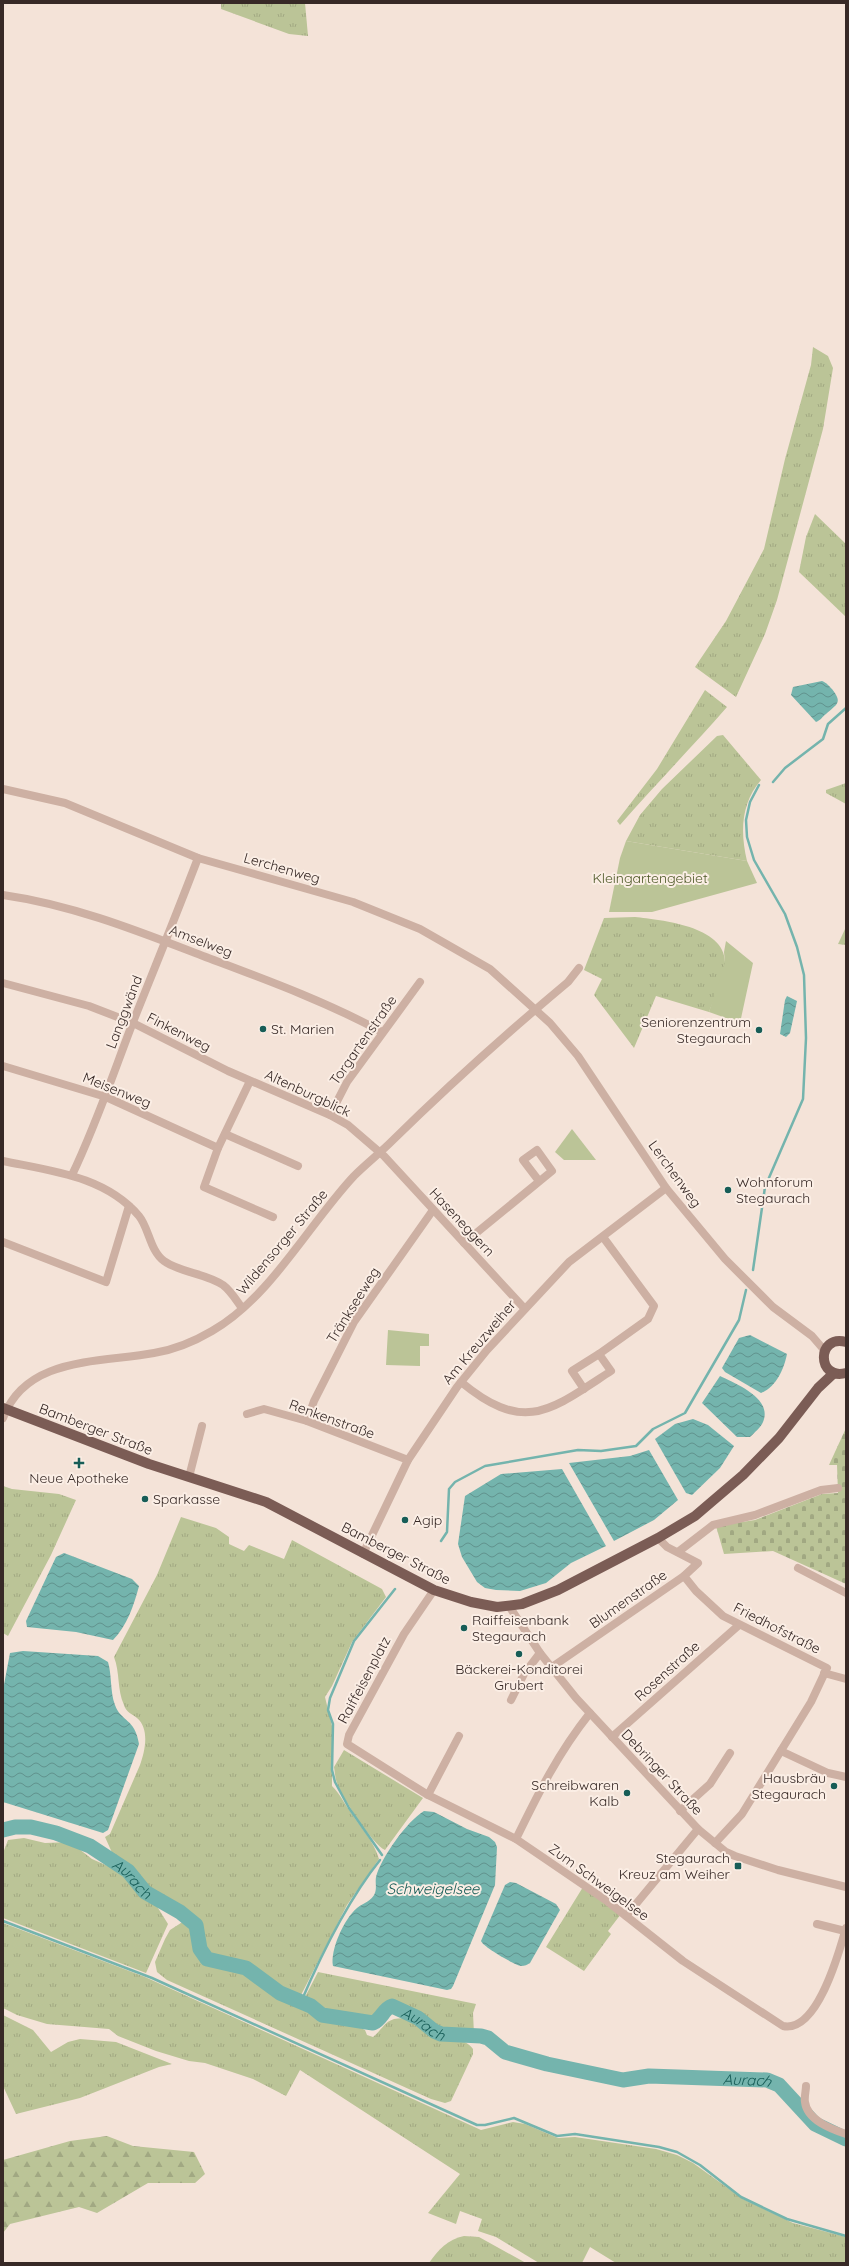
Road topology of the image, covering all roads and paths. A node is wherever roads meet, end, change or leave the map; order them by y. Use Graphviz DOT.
graph roads {
  1 [pos="3,789"];
  2 [pos="198,858"];
  3 [pos="3,895"];
  4 [pos="166,942"];
  5 [pos="579,968"];
  6 [pos="420,982"];
  7 [pos="3,984"];
  8 [pos="535,1009"];
  9 [pos="133,1023"];
  10 [pos="382,1032"];
  11 [pos="3,1066"];
  12 [pos="250,1081"];
  13 [pos="106,1097"];
  14 [pos="330,1115"];
  15 [pos="225,1134"];
  16 [pos="218,1148"];
  17 [pos="380,1152"];
  18 [pos="3,1161"];
  19 [pos="298,1166"];
  20 [pos="72,1175"];
  21 [pos="538,1181"];
  22 [pos="666,1188"];
  23 [pos="129,1206"];
  24 [pos="433,1210"];
  25 [pos="273,1217"];
  26 [pos="602,1237"];
  27 [pos="3,1242"];
  28 [pos="464,1243"];
  29 [pos="242,1308"];
  30 [pos="524,1308"];
  31 [pos="812,1336"];
  32 [pos="846,1342"];
  33 [pos="832,1343"];
  34 [pos="825,1352"];
  35 [pos="598,1354"];
  36 [pos="830,1370"];
  37 [pos="846,1372"];
  38 [pos="461,1382"];
  39 [pos="584,1389"];
  40 [pos="4,1412"];
  41 [pos="247,1414"];
  42 [pos="307,1422"];
  43 [pos="202,1426"];
  44 [pos="408,1460"];
  45 [pos="189,1477"];
  46 [pos="838,1488"];
  47 [pos="658,1538"];
  48 [pos="678,1552"];
  49 [pos="362,1554"];
  50 [pos="798,1568"];
  51 [pos="684,1576"];
  52 [pos="434,1590"];
  53 [pos="846,1593"];
  54 [pos="509,1606"];
  55 [pos="739,1625"];
  56 [pos="540,1653"];
  57 [pos="552,1667"];
  58 [pos="826,1671"];
  59 [pos="846,1679"];
  60 [pos="511,1700"];
  61 [pos="590,1713"];
  62 [pos="459,1736"];
  63 [pos="612,1737"];
  64 [pos="781,1752"];
  65 [pos="730,1753"];
  66 [pos="846,1777"];
  67 [pos="428,1795"];
  68 [pos="680,1811"];
  69 [pos="698,1829"];
  70 [pos="516,1839"];
  71 [pos="715,1843"];
  72 [pos="846,1887"];
  73 [pos="626,1916"];
  74 [pos="817,1924"];
  75 [pos="845,1930"];
  76 [pos="806,2086"];
  77 [pos="846,2134"];
  1 -- 2 [label="street, Lerchenweg"];
  2 -- 4 [label="street, Langgwänd"];
  2 -- 8 [label="street, Lerchenweg"];
  3 -- 4 [label="street, Amselweg"];
  4 -- 9 [label="street, Langgwänd"];
  4 -- 10 [label="street, Amselweg"];
  5 -- 8 [label="street"];
  6 -- 10 [label="street, Torgartenstraße"];
  7 -- 9 [label="street, Finkenweg"];
  8 -- 17 [label="street, Wildensorger Straße"];
  8 -- 22 [label="street, Lerchenweg"];
  9 -- 12 [label="street, Finkenweg"];
  9 -- 13 [label="street, Langgwänd"];
  10 -- 14 [label="street, Torgartenstraße"];
  11 -- 13 [label="street, Meisenweg"];
  12 -- 14 [label="street, Altenburgblick"];
  12 -- 15 [label="street, Altenburgblick"];
  13 -- 16 [label="street, Meisenweg"];
  13 -- 20 [label="street, Langgwänd"];
  14 -- 17 [label="street, Altenburgblick"];
  15 -- 16 [label="street, Altenburgblick"];
  15 -- 19 [label="street"];
  16 -- 25 [label="street, Altenburgblick"];
  17 -- 24 [label="street, Haseneggern"];
  17 -- 29 [label="street, Wildensorger Straße"];
  18 -- 20 [label="street"];
  20 -- 23 [label="street"];
  21 -- 28 [label="street"];
  22 -- 26 [label="street, Am Kreuzweiher"];
  22 -- 31 [label="street, Lerchenweg"];
  23 -- 27 [label="street"];
  23 -- 29 [label="street"];
  24 -- 28 [label="street, Haseneggern"];
  24 -- 42 [label="street, Tränkseeweg"];
  26 -- 30 [label="street, Am Kreuzweiher"];
  26 -- 35 [label="street"];
  28 -- 30 [label="street, Haseneggern"];
  29 -- 40 [label="street, Wildensorger Straße"];
  30 -- 38 [label="street, Am Kreuzweiher"];
  31 -- 33 [label="street, Lerchenweg"];
  31 -- 34 [label="street, Lerchenweg"];
  32 -- 33 [label="main road"];
  33 -- 34 [label="main road"];
  34 -- 36 [label="main road"];
  35 -- 39 [label="street"];
  35 -- 39 [label="street"];
  36 -- 37 [label="main road"];
  36 -- 47 [label="main road, Bamberger Straße"];
  38 -- 39 [label="street"];
  38 -- 44 [label="street, Am Kreuzweiher"];
  40 -- 45 [label="main road, Bamberger Straße"];
  41 -- 42 [label="street, Renkenstraße"];
  42 -- 44 [label="street, Renkenstraße"];
  43 -- 45 [label="street"];
  44 -- 49 [label="street, Am Kreuzweiher"];
  45 -- 49 [label="main road, Bamberger Straße"];
  46 -- 48 [label="street"];
  47 -- 48 [label="street"];
  47 -- 54 [label="main road, Bamberger Straße"];
  48 -- 51 [label="street, Blumenstraße"];
  49 -- 52 [label="main road, Bamberger Straße"];
  50 -- 53 [label="street"];
  51 -- 55 [label="street, Friedhofstraße"];
  51 -- 57 [label="street, Blumenstraße"];
  52 -- 54 [label="main road, Bamberger Straße"];
  52 -- 67 [label="street, Raiffeisenplatz"];
  54 -- 56 [label="street, Debringer Straße"];
  55 -- 58 [label="street, Friedhofstraße"];
  55 -- 63 [label="street, Rosenstraße"];
  56 -- 57 [label="street, Debringer Straße"];
  56 -- 60 [label="street"];
  57 -- 61 [label="street, Debringer Straße"];
  58 -- 59 [label="street, Friedhofstraße"];
  58 -- 64 [label="street"];
  61 -- 63 [label="street, Debringer Straße"];
  61 -- 70 [label="street"];
  62 -- 67 [label="street"];
  63 -- 68 [label="street, Debringer Straße"];
  64 -- 66 [label="street"];
  64 -- 71 [label="street"];
  65 -- 68 [label="street"];
  67 -- 70 [label="street, Raiffeisenplatz"];
  68 -- 69 [label="street, Debringer Straße"];
  69 -- 71 [label="street, Debringer Straße"];
  69 -- 73 [label="street"];
  70 -- 73 [label="street, Zum Schweigelsee"];
  71 -- 72 [label="street, Debringer Straße"];
  73 -- 75 [label="street, Zum Schweigelsee"];
  74 -- 75 [label="street"];
  76 -- 77 [label="street"];
}
